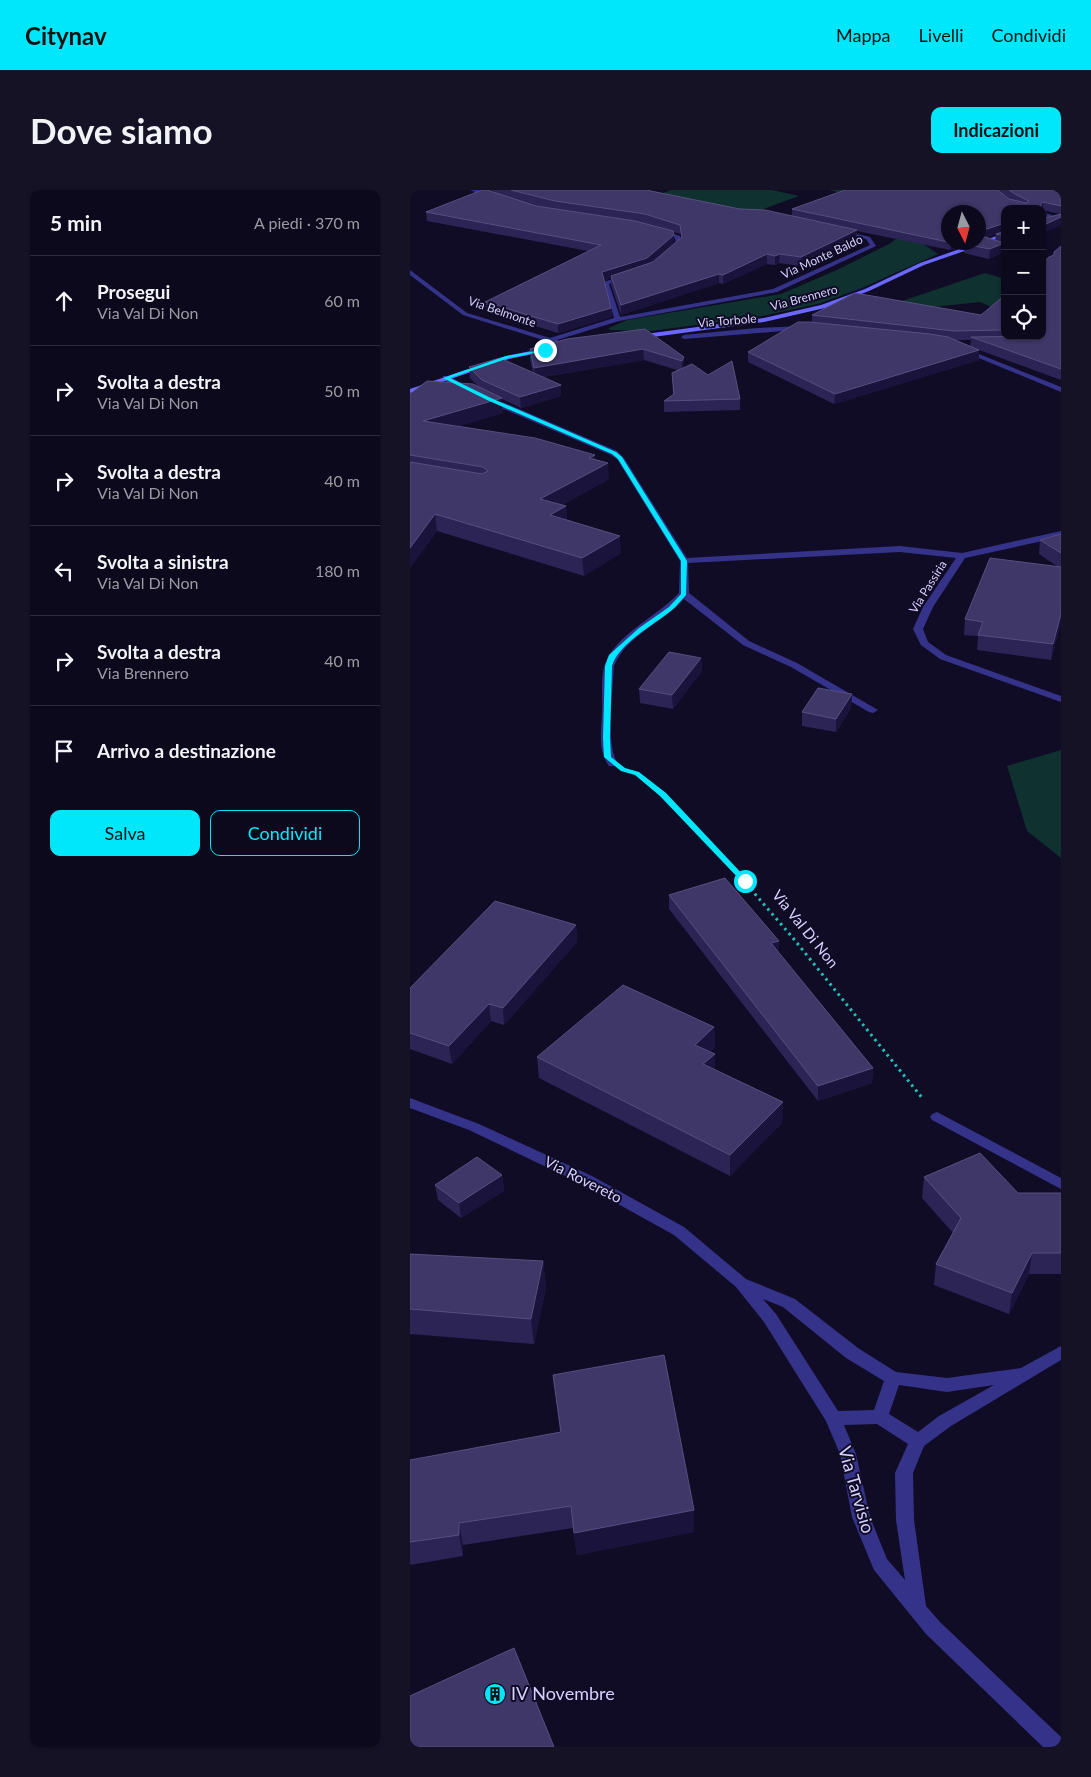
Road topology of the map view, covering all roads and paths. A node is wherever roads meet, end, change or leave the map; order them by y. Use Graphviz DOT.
graph roads {
  1 [pos="478,190"];
  2 [pos="504,201"];
  3 [pos="1046,215"];
  4 [pos="1060,218"];
  5 [pos="1046,223"];
  6 [pos="651,228"];
  7 [pos="831,230"];
  8 [pos="1001,236"];
  9 [pos="986,241"];
  10 [pos="986,243"];
  11 [pos="998,246"];
  12 [pos="961,250"];
  13 [pos="664,257"];
  14 [pos="410,272"];
  15 [pos="632,274"];
  16 [pos="618,319"];
  17 [pos="818,328"];
  18 [pos="632,337"];
  19 [pos="682,337"];
  20 [pos="550,340"];
  21 [pos="967,343"];
  22 [pos="446,378"];
  23 [pos="1061,390"];
  24 [pos="410,391"];
  25 [pos="431,392"];
  26 [pos="458,394"];
  27 [pos="482,398"];
  28 [pos="1061,534"];
  29 [pos="962,556"];
  30 [pos="684,561"];
  31 [pos="684,594"];
  32 [pos="1061,699"];
  33 [pos="873,710"];
  34 [pos="614,764"];
  35 [pos="410,1103"];
  36 [pos="937,1117"];
  37 [pos="1061,1184"];
  38 [pos="741,1283"];
  39 [pos="1061,1352"];
  40 [pos="1024,1373"];
  41 [pos="892,1378"];
  42 [pos="880,1417"];
  43 [pos="833,1418"];
  44 [pos="918,1441"];
  45 [pos="917,1609"];
  46 [pos="1057,1747"];
  1 -- 2 [label="street"];
  3 -- 4 [label="street"];
  4 -- 5 [label="street"];
  6 -- 13 [label="street"];
  7 -- 16 [label="street, Via Monte Baldo"];
  8 -- 9 [label="street, Via Brennero"];
  10 -- 11 [label="street"];
  12 -- 19 [label="street, Via Brennero"];
  14 -- 20 [label="street, Via Belmonte"];
  15 -- 16 [label="street"];
  16 -- 20 [label="street"];
  17 -- 19 [label="street, Via Torbole"];
  18 -- 19 [label="street, Via Brennero"];
  20 -- 22 [label="street, Via Belmonte"];
  21 -- 23 [label="street"];
  22 -- 24 [label="street"];
  22 -- 27 [label="street"];
  24 -- 25 [label="street"];
  26 -- 27 [label="street"];
  27 -- 30 [label="street"];
  28 -- 29 [label="street, Via Passiria"];
  29 -- 30 [label="street"];
  29 -- 32 [label="street, Via Passiria"];
  30 -- 31 [label="street"];
  31 -- 33 [label="street"];
  31 -- 34 [label="street"];
  34 -- 36 [label="path, Via Val Di Non"];
  35 -- 38 [label="street, Via Rovereto"];
  36 -- 37 [label="street"];
  38 -- 41 [label="street, Via Rovereto"];
  38 -- 43 [label="street, Via Rovereto"];
  39 -- 40 [label="street, Via Rovereto"];
  40 -- 41 [label="street, Via Rovereto"];
  40 -- 44 [label="street, Via Rovereto"];
  41 -- 42 [label="street"];
  42 -- 43 [label="street"];
  42 -- 44 [label="street"];
  43 -- 45 [label="street, Via Tarvisio"];
  44 -- 45 [label="street"];
  45 -- 46 [label="street, Via Tarvisio"];
}
